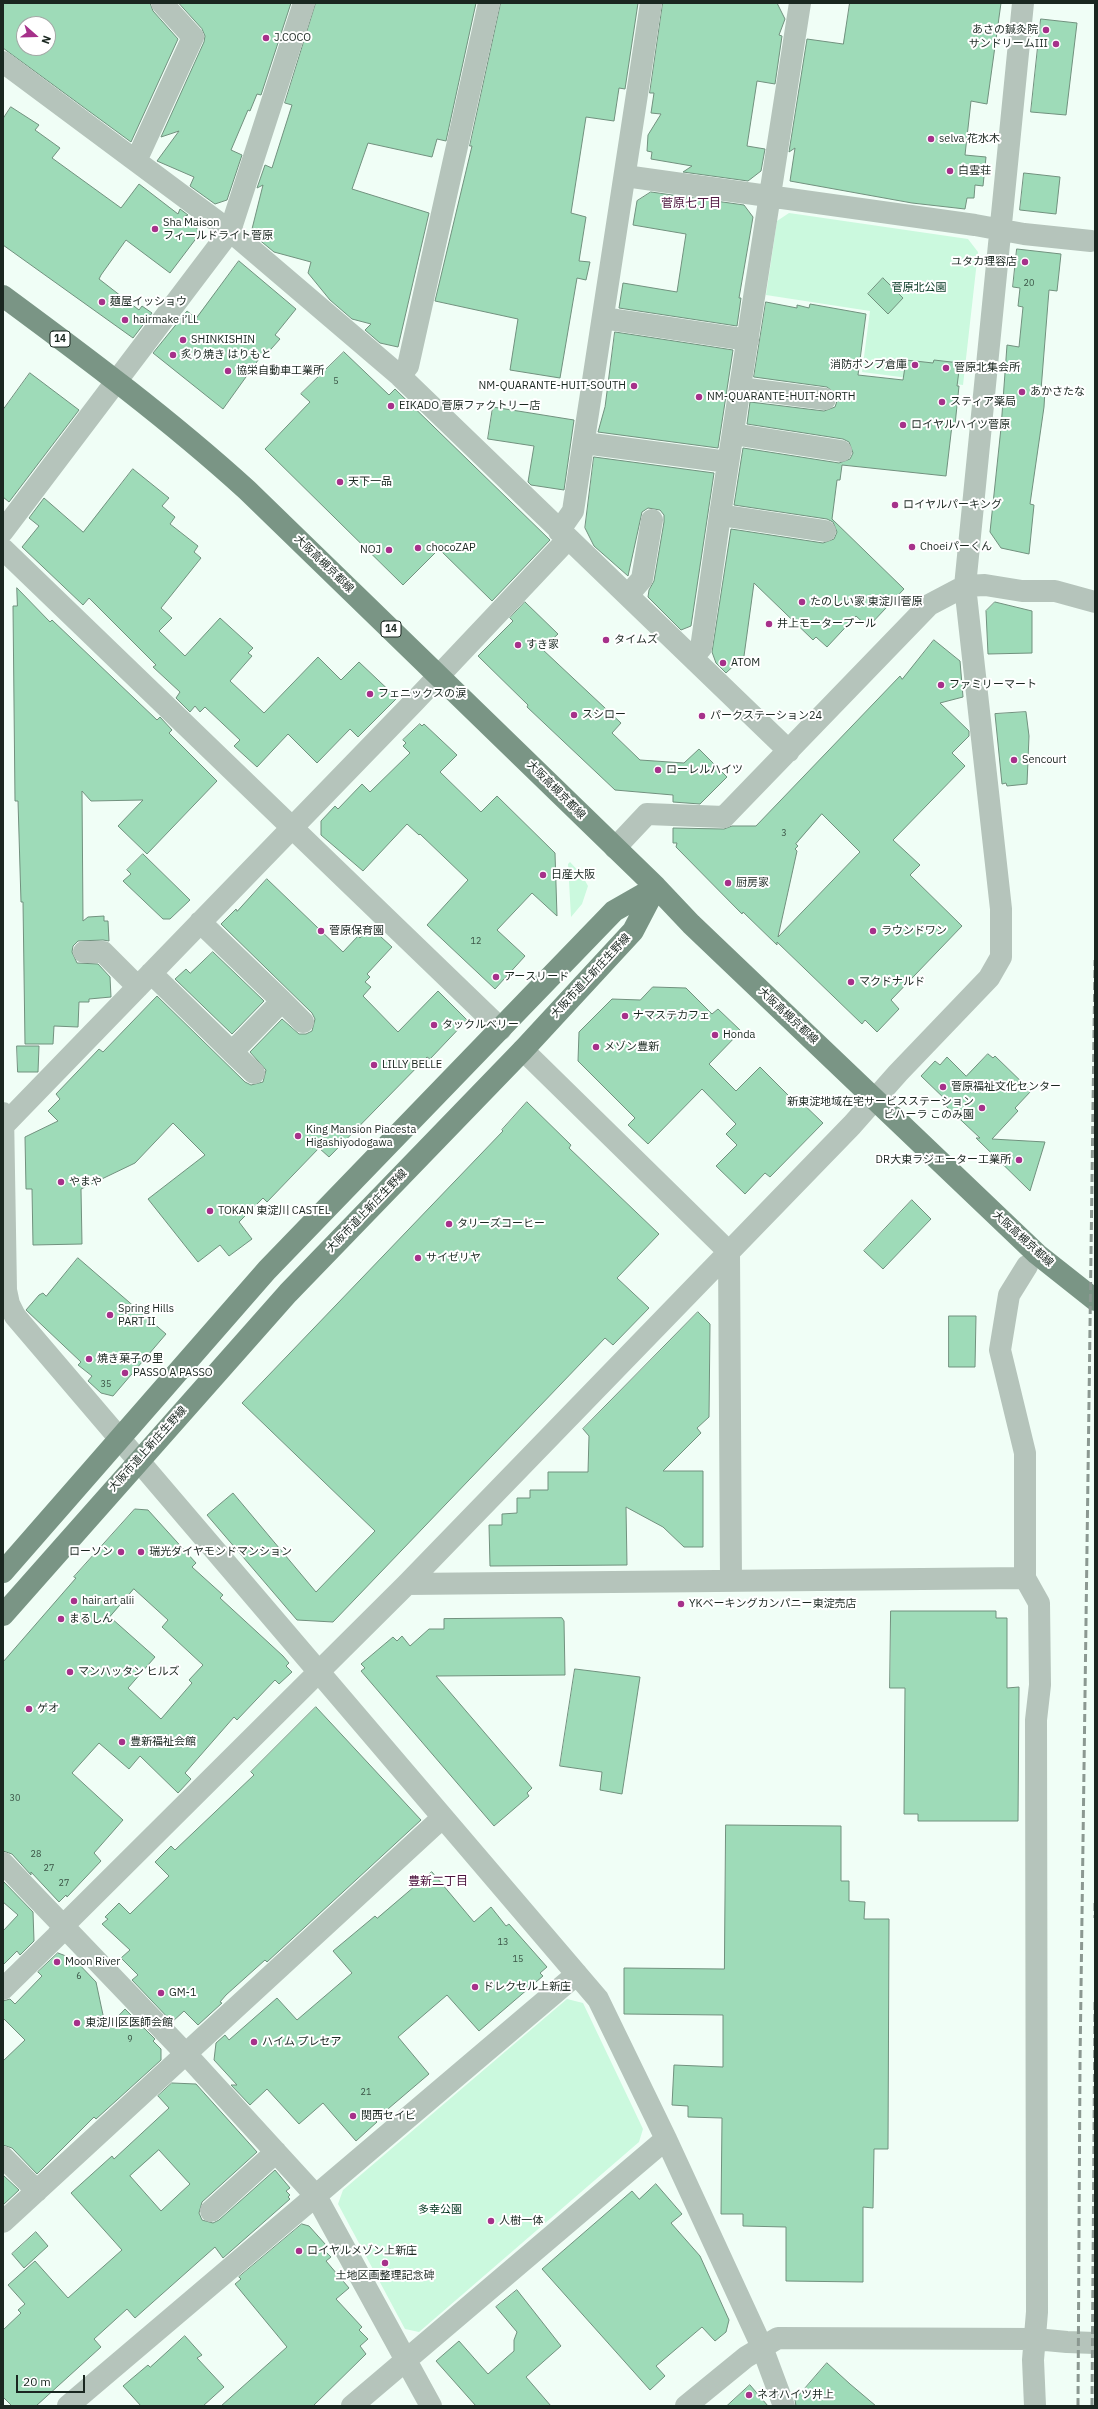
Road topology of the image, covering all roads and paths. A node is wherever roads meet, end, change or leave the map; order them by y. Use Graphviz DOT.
graph roads {
  1 [pos="162,3"];
  2 [pos="304,3"];
  3 [pos="489,3"];
  4 [pos="651,3"];
  5 [pos="800,3"];
  6 [pos="1023,3"];
  7 [pos="3,62"];
  8 [pos="136,161"];
  9 [pos="625,176"];
  10 [pos="770,197"];
  11 [pos="1000,230"];
  12 [pos="230,231"];
  13 [pos="1091,241"];
  14 [pos="3,296"];
  15 [pos="603,318"];
  16 [pos="748,340"];
  17 [pos="400,376"];
  18 [pos="116,382"];
  19 [pos="740,388"];
  20 [pos="826,399"];
  21 [pos="733,434"];
  22 [pos="584,442"];
  23 [pos="841,451"];
  24 [pos="728,462"];
  25 [pos="720,515"];
  26 [pos="652,520"];
  27 [pos="825,531"];
  28 [pos="3,532"];
  29 [pos="564,535"];
  30 [pos="3,549"];
  31 [pos="965,586"];
  32 [pos="628,595"];
  33 [pos="1095,602"];
  34 [pos="694,657"];
  35 [pos="439,675"];
  36 [pos="789,751"];
  37 [pos="293,827"];
  38 [pos="615,848"];
  39 [pos="656,887"];
  40 [pos="200,922"];
  41 [pos="84,952"];
  42 [pos="144,980"];
  43 [pos="282,1001"];
  44 [pos="303,1022"];
  45 [pos="501,1029"];
  46 [pos="523,1050"];
  47 [pos="232,1052"];
  48 [pos="254,1073"];
  49 [pos="876,1100"];
  50 [pos="3,1113"];
  51 [pos="3,1126"];
  52 [pos="729,1252"];
  53 [pos="1027,1266"];
  54 [pos="1095,1300"];
  55 [pos="6,1305"];
  56 [pos="120,1438"];
  57 [pos="138,1460"];
  58 [pos="3,1572"];
  59 [pos="1025,1578"];
  60 [pos="731,1580"];
  61 [pos="407,1584"];
  62 [pos="3,1615"];
  63 [pos="318,1672"];
  64 [pos="442,1818"];
  65 [pos="3,1863"];
  66 [pos="64,1927"];
  67 [pos="577,1974"];
  68 [pos="3,1989"];
  69 [pos="186,2054"];
  70 [pos="666,2139"];
  71 [pos="276,2152"];
  72 [pos="3,2157"];
  73 [pos="37,2191"];
  74 [pos="316,2196"];
  75 [pos="211,2211"];
  76 [pos="3,2222"];
  77 [pos="1034,2338"];
  78 [pos="1095,2343"];
  79 [pos="762,2347"];
  80 [pos="407,2359"];
  81 [pos="68,2406"];
  82 [pos="352,2406"];
  83 [pos="431,2406"];
  84 [pos="686,2406"];
  85 [pos="784,2406"];
  86 [pos="1035,2406"];
  1 -- 8 [label="street"];
  2 -- 12 [label="street"];
  3 -- 17 [label="street"];
  4 -- 9 [label="street"];
  5 -- 10 [label="street"];
  6 -- 11 [label="street"];
  7 -- 8 [label="street"];
  8 -- 12 [label="street"];
  9 -- 10 [label="street"];
  9 -- 15 [label="street"];
  10 -- 11 [label="street"];
  10 -- 16 [label="street"];
  11 -- 13 [label="street"];
  11 -- 31 [label="street"];
  12 -- 17 [label="street"];
  12 -- 18 [label="street"];
  14 -- 18 [label="main road, 大阪高槻京都線 / 14"];
  15 -- 16 [label="street"];
  15 -- 22 [label="street"];
  16 -- 19 [label="street"];
  17 -- 29 [label="street"];
  18 -- 28 [label="street"];
  18 -- 35 [label="main road, 大阪高槻京都線 / 14"];
  19 -- 20 [label="street"];
  19 -- 21 [label="street"];
  21 -- 23 [label="street"];
  21 -- 24 [label="street"];
  22 -- 24 [label="street"];
  22 -- 29 [label="street"];
  24 -- 25 [label="street"];
  25 -- 27 [label="street"];
  25 -- 34 [label="street"];
  26 -- 32 [label="street"];
  29 -- 32 [label="street"];
  29 -- 35 [label="street"];
  30 -- 37 [label="street"];
  31 -- 33 [label="street"];
  31 -- 36 [label="street"];
  31 -- 49 [label="street"];
  32 -- 34 [label="street"];
  34 -- 36 [label="street"];
  35 -- 37 [label="street"];
  35 -- 38 [label="main road, 大阪高槻京都線 / 14"];
  36 -- 38 [label="street"];
  37 -- 40 [label="street"];
  37 -- 45 [label="street"];
  38 -- 39 [label="main road, 大阪高槻京都線 / 14"];
  39 -- 45 [label="main road"];
  39 -- 46 [label="main road, 大阪市道上新庄生野線"];
  39 -- 49 [label="main road, 大阪高槻京都線 / 14"];
  40 -- 42 [label="street"];
  40 -- 43 [label="street"];
  41 -- 42 [label="street"];
  42 -- 47 [label="street"];
  42 -- 51 [label="street"];
  43 -- 44 [label="street"];
  43 -- 47 [label="street"];
  45 -- 56 [label="main road"];
  46 -- 52 [label="street"];
  46 -- 57 [label="main road, 大阪市道上新庄生野線"];
  47 -- 48 [label="street"];
  49 -- 52 [label="street"];
  49 -- 54 [label="main road, 大阪高槻京都線 / 14"];
  50 -- 51 [label="street"];
  51 -- 55 [label="street"];
  52 -- 60 [label="street"];
  52 -- 61 [label="street"];
  53 -- 59 [label="street"];
  55 -- 56 [label="street"];
  56 -- 57 [label="street"];
  56 -- 58 [label="main road"];
  57 -- 62 [label="main road, 大阪市道上新庄生野線"];
  57 -- 63 [label="street"];
  59 -- 60 [label="street"];
  59 -- 77 [label="street"];
  60 -- 61 [label="street"];
  61 -- 63 [label="street"];
  63 -- 64 [label="street"];
  63 -- 66 [label="street"];
  64 -- 67 [label="street"];
  64 -- 69 [label="street"];
  65 -- 66 [label="street"];
  66 -- 68 [label="street"];
  66 -- 69 [label="street"];
  67 -- 70 [label="street"];
  67 -- 74 [label="street"];
  69 -- 71 [label="street"];
  69 -- 73 [label="street"];
  70 -- 79 [label="street"];
  70 -- 80 [label="street"];
  71 -- 74 [label="street"];
  71 -- 75 [label="street"];
  72 -- 73 [label="street"];
  73 -- 76 [label="street"];
  74 -- 80 [label="street"];
  74 -- 81 [label="street"];
  77 -- 78 [label="street"];
  77 -- 79 [label="street"];
  77 -- 86 [label="street"];
  79 -- 84 [label="street"];
  79 -- 85 [label="street"];
  80 -- 82 [label="street"];
  80 -- 83 [label="street"];
}
